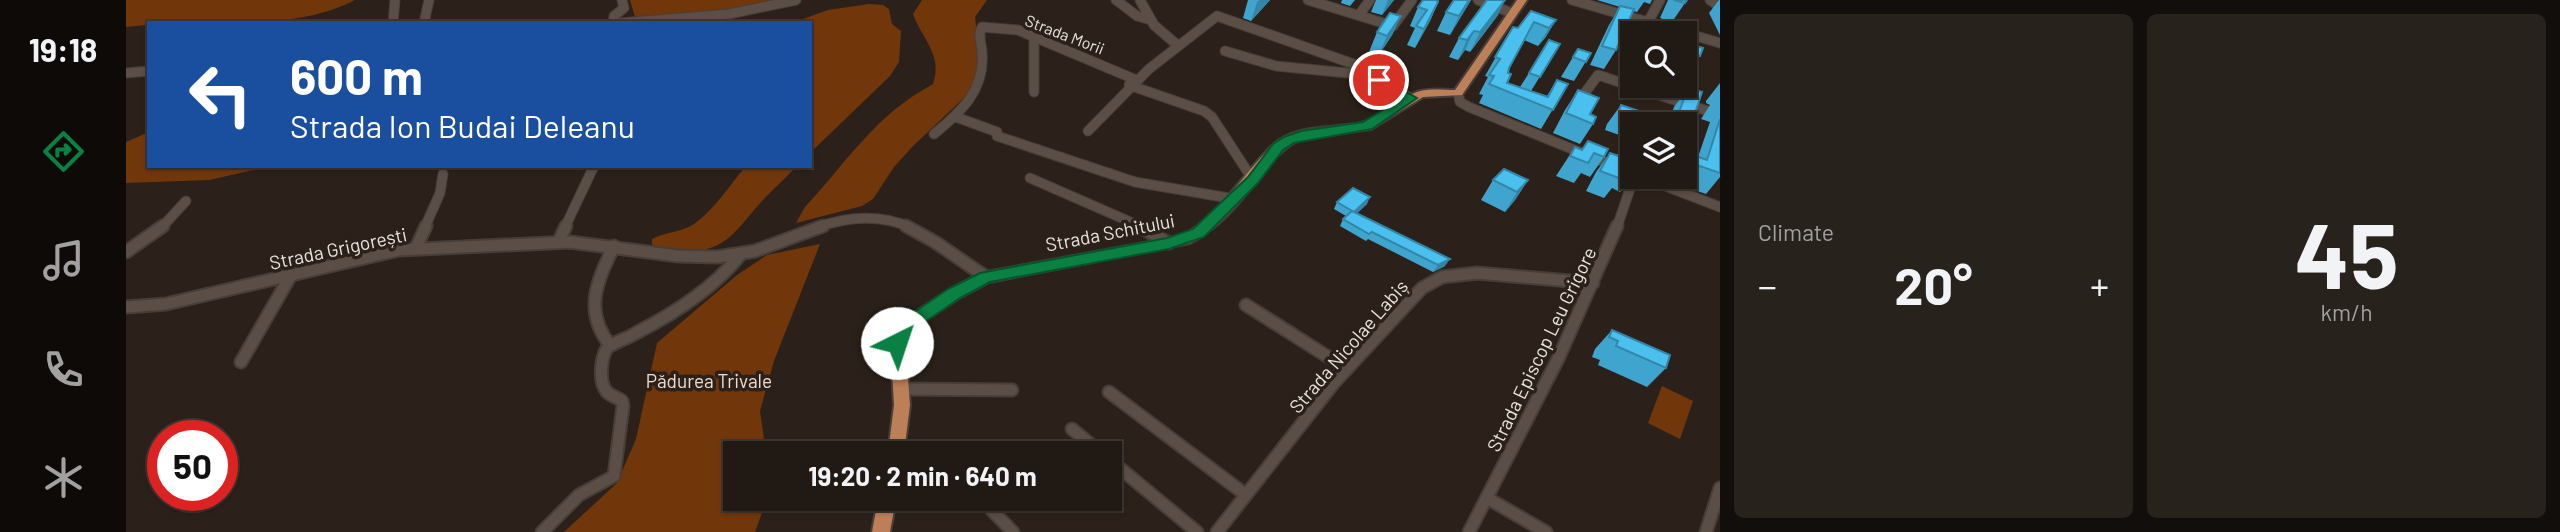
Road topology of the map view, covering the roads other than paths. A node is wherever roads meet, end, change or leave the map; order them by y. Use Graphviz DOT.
graph roads {
  1 [pos="395,0"];
  2 [pos="429,0"];
  3 [pos="622,0"];
  4 [pos="796,0"];
  5 [pos="1116,0"];
  6 [pos="1140,0"];
  7 [pos="1308,0"];
  8 [pos="1370,0"];
  9 [pos="1412,0"];
  10 [pos="1478,0"];
  11 [pos="1522,0"];
  12 [pos="1573,0"];
  13 [pos="1660,0"];
  14 [pos="1710,0"];
  15 [pos="1720,7"];
  16 [pos="1512,13"];
  17 [pos="1359,15"];
  18 [pos="703,17"];
  19 [pos="1148,19"];
  20 [pos="393,21"];
  21 [pos="424,21"];
  22 [pos="613,21"];
  23 [pos="648,21"];
  24 [pos="684,21"];
  25 [pos="1645,21"];
  26 [pos="1649,21"];
  27 [pos="1034,35"];
  28 [pos="1697,36"];
  29 [pos="1720,43"];
  30 [pos="1177,44"];
  31 [pos="1225,51"];
  32 [pos="147,71"];
  33 [pos="126,73"];
  34 [pos="1368,75"];
  35 [pos="1131,82"];
  36 [pos="1034,92"];
  37 [pos="1458,93"];
  38 [pos="1584,94"];
  39 [pos="1411,98"];
  40 [pos="1720,115"];
  41 [pos="956,117"];
  42 [pos="1088,131"];
  43 [pos="934,134"];
  44 [pos="593,168"];
  45 [pos="1620,170"];
  46 [pos="443,174"];
  47 [pos="1030,178"];
  48 [pos="1253,180"];
  49 [pos="1629,189"];
  50 [pos="1673,189"];
  51 [pos="1235,199"];
  52 [pos="186,201"];
  53 [pos="1720,207"];
  54 [pos="559,241"];
  55 [pos="1169,243"];
  56 [pos="614,246"];
  57 [pos="416,248"];
  58 [pos="126,252"];
  59 [pos="740,255"];
  60 [pos="291,275"];
  61 [pos="986,277"];
  62 [pos="1593,284"];
  63 [pos="1246,305"];
  64 [pos="126,307"];
  65 [pos="610,345"];
  66 [pos="241,362"];
  67 [pos="1347,369"];
  68 [pos="902,388"];
  69 [pos="1012,390"];
  70 [pos="1109,392"];
  71 [pos="1072,429"];
  72 [pos="898,441"];
  73 [pos="1086,441"];
  74 [pos="1122,470"];
  75 [pos="1720,488"];
  76 [pos="1246,495"];
  77 [pos="1487,498"];
  78 [pos="885,511"];
  79 [pos="993,511"];
  80 [pos="542,532"];
  81 [pos="881,532"];
  82 [pos="1013,532"];
  83 [pos="1198,532"];
  84 [pos="1217,532"];
  85 [pos="1469,532"];
  86 [pos="1546,532"];
  87 [pos="1706,532"];
  1 -- 20 [label="street"];
  2 -- 21 [label="street"];
  3 -- 22 [label="street"];
  4 -- 18 [label="street"];
  5 -- 19 [label="street"];
  6 -- 19 [label="street"];
  7 -- 17 [label="street"];
  8 -- 17 [label="street"];
  9 -- 17 [label="street"];
  10 -- 16 [label="street"];
  11 -- 16 [label="main road"];
  12 -- 25 [label="street"];
  13 -- 26 [label="street"];
  14 -- 15 [label="street"];
  16 -- 37 [label="main road"];
  18 -- 23 [label="street"];
  18 -- 24 [label="street"];
  19 -- 30 [label="street"];
  27 -- 35 [label="street, Strada Morii"];
  27 -- 36 [label="street"];
  27 -- 41 [label="street, Strada Morii"];
  28 -- 29 [label="street"];
  30 -- 34 [label="street"];
  30 -- 35 [label="street"];
  31 -- 34 [label="street"];
  32 -- 33 [label="street"];
  34 -- 39 [label="street"];
  35 -- 42 [label="street"];
  35 -- 48 [label="street, Strada Morii"];
  37 -- 39 [label="main road, Strada Schitului"];
  37 -- 45 [label="street"];
  38 -- 40 [label="street"];
  39 -- 48 [label="main road, Strada Schitului"];
  41 -- 43 [label="street"];
  41 -- 51 [label="street"];
  44 -- 54 [label="street"];
  46 -- 57 [label="street"];
  47 -- 55 [label="street"];
  48 -- 51 [label="main road, Strada Schitului"];
  49 -- 62 [label="street, Strada Episcop Leu Grigore"];
  50 -- 53 [label="street"];
  51 -- 55 [label="main road, Strada Schitului"];
  52 -- 58 [label="street"];
  54 -- 56 [label="street, Strada Grigorești"];
  54 -- 57 [label="street, Strada Grigorești"];
  55 -- 61 [label="main road, Strada Schitului"];
  56 -- 59 [label="street, Strada Grigorești"];
  56 -- 65 [label="street"];
  57 -- 60 [label="street, Strada Grigorești"];
  59 -- 61 [label="street, Strada Grigorești"];
  59 -- 65 [label="street"];
  60 -- 64 [label="street, Strada Grigorești"];
  60 -- 66 [label="street"];
  61 -- 68 [label="main road, Strada Schitului"];
  62 -- 67 [label="street, Strada Nicolae Labiș"];
  62 -- 77 [label="street, Strada Episcop Leu Grigore"];
  63 -- 67 [label="street"];
  65 -- 80 [label="street"];
  67 -- 76 [label="street, Strada Nicolae Labiș"];
  68 -- 69 [label="street"];
  68 -- 72 [label="main road, Strada Schitului"];
  70 -- 76 [label="street"];
  71 -- 73 [label="street"];
  74 -- 83 [label="street"];
  75 -- 87 [label="street"];
  76 -- 84 [label="street, Strada Nicolae Labiș"];
  77 -- 85 [label="street, Strada Episcop Leu Grigore"];
  77 -- 86 [label="street"];
  78 -- 81 [label="main road"];
  79 -- 82 [label="street"];
}
